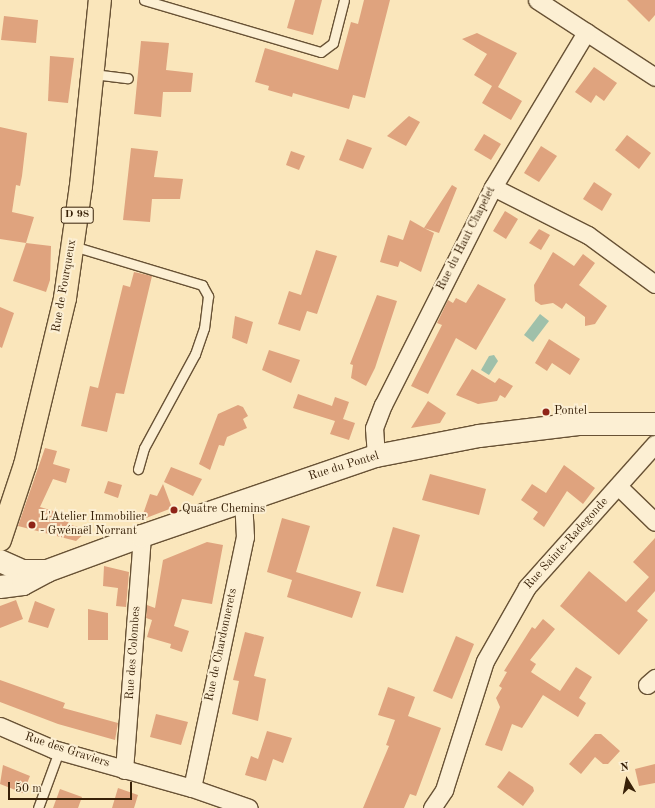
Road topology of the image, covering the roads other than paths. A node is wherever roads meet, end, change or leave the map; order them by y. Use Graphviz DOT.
graph roads {
  1 [pos="100,0"];
  2 [pos="144,0"];
  3 [pos="344,0"];
  4 [pos="547,2"];
  5 [pos="586,32"];
  6 [pos="93,74"];
  7 [pos="655,77"];
  8 [pos="128,78"];
  9 [pos="493,187"];
  10 [pos="73,246"];
  11 [pos="655,284"];
  12 [pos="655,424"];
  13 [pos="33,428"];
  14 [pos="655,444"];
  15 [pos="376,456"];
  16 [pos="138,470"];
  17 [pos="619,487"];
  18 [pos="0,500"];
  19 [pos="242,502"];
  20 [pos="655,522"];
  21 [pos="142,536"];
  22 [pos="0,540"];
  23 [pos="0,561"];
  24 [pos="47,571"];
  25 [pos="0,587"];
  26 [pos="0,726"];
  27 [pos="59,751"];
  28 [pos="124,770"];
  29 [pos="192,788"];
  30 [pos="38,808"];
  31 [pos="249,808"];
  32 [pos="432,808"];
  1 -- 6 [label="main road, Rue de Fourqueux / D 98"];
  2 -- 3 [label="lane"];
  4 -- 5 [label="street"];
  5 -- 7 [label="street"];
  5 -- 9 [label="street, Rue du Haut Chapelet"];
  6 -- 8 [label="lane"];
  6 -- 10 [label="main road, Rue de Fourqueux / D 98"];
  9 -- 11 [label="street"];
  9 -- 15 [label="street, Rue du Haut Chapelet"];
  10 -- 13 [label="main road, Rue de Fourqueux / D 98"];
  10 -- 16 [label="lane"];
  12 -- 15 [label="main road, Rue du Pontel"];
  13 -- 18 [label="main road, Rue de Fourqueux / D 98"];
  13 -- 22 [label="main road, Rue de Fourqueux / D 98"];
  14 -- 17 [label="street, Rue Sainte-Radegonde"];
  15 -- 19 [label="main road, Rue du Pontel"];
  17 -- 20 [label="street"];
  17 -- 32 [label="street, Rue Sainte-Radegonde"];
  19 -- 21 [label="main road, Rue du Pontel"];
  19 -- 29 [label="street, Rue de Chardonnerets"];
  21 -- 24 [label="main road, Rue du Pontel"];
  21 -- 28 [label="street, Rue des Colombes"];
  23 -- 24 [label="main road, Rue du Pontel"];
  24 -- 25 [label="main road, Rue du Pontel"];
  26 -- 27 [label="street, Rue des Graviers"];
  27 -- 28 [label="street, Rue des Graviers"];
  27 -- 30 [label="lane"];
  28 -- 29 [label="street, Rue des Graviers"];
  29 -- 31 [label="street, Rue des Graviers"];
}
